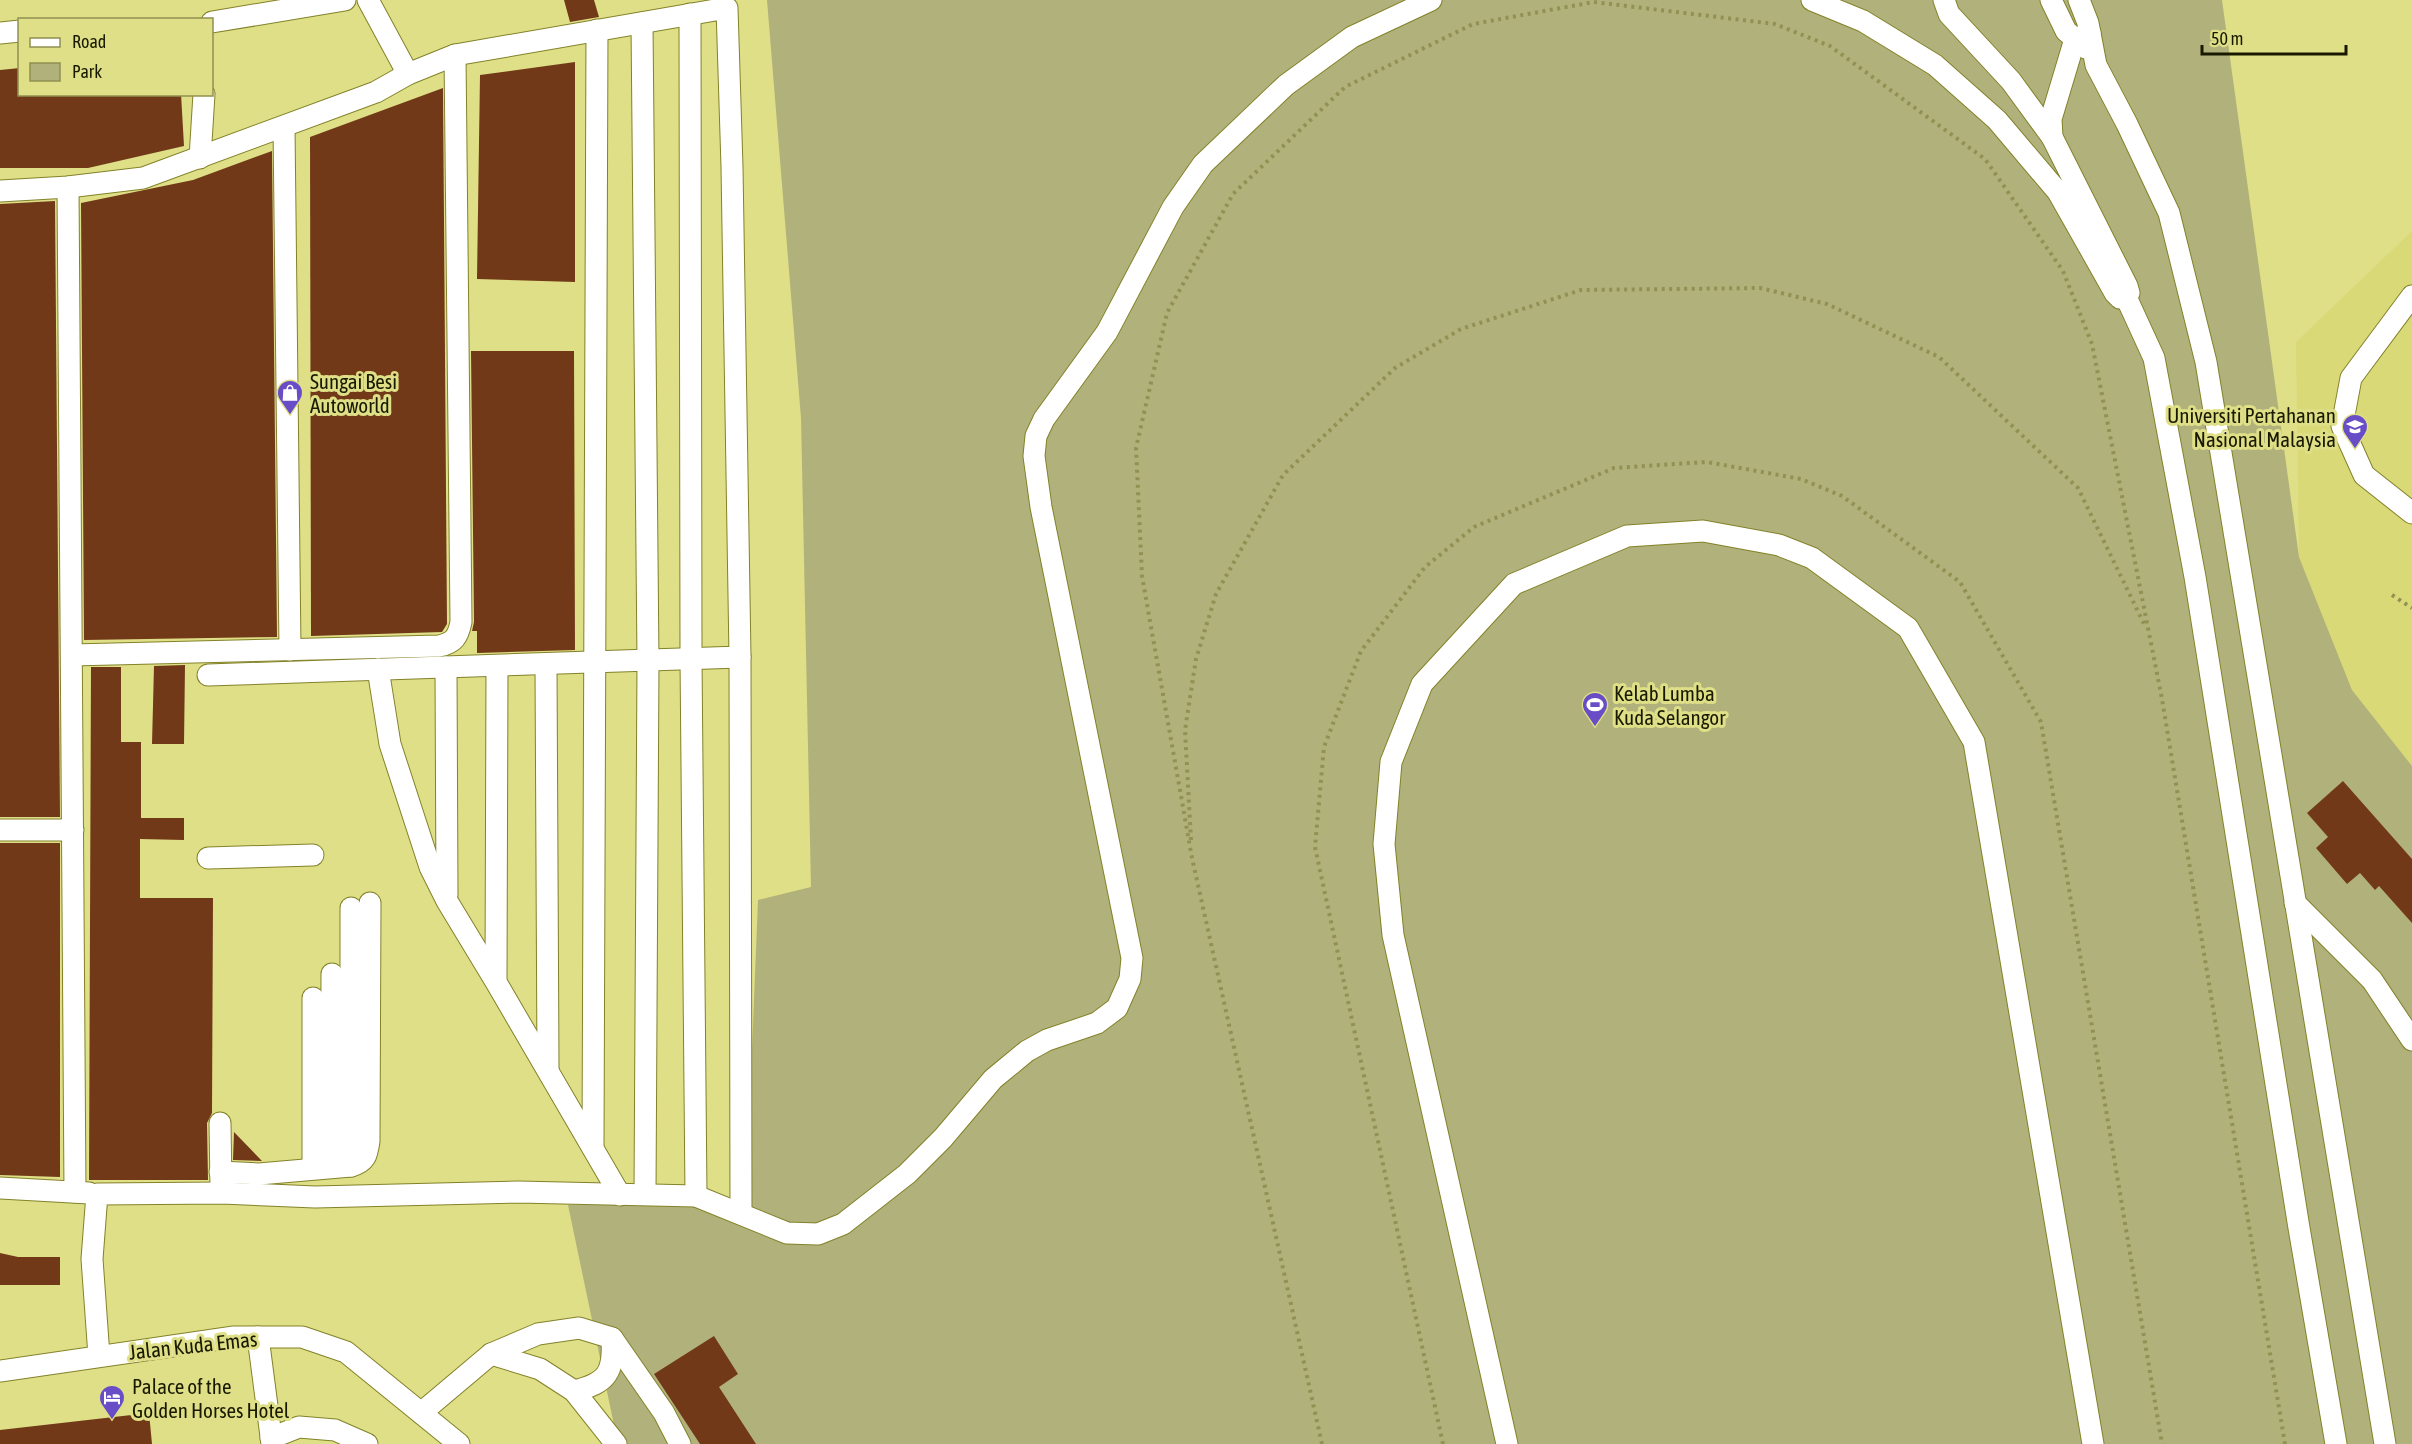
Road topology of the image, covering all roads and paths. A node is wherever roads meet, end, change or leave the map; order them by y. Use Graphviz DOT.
graph roads {
  1 [pos="345,0"];
  2 [pos="368,0"];
  3 [pos="1431,0"];
  4 [pos="1812,0"];
  5 [pos="1944,0"];
  6 [pos="2051,0"];
  7 [pos="2079,0"];
  8 [pos="690,14"];
  9 [pos="213,22"];
  10 [pos="642,23"];
  11 [pos="597,30"];
  12 [pos="18,31"];
  13 [pos="0,33"];
  14 [pos="2082,36"];
  15 [pos="455,55"];
  16 [pos="408,74"];
  17 [pos="204,96"];
  18 [pos="284,127"];
  19 [pos="2052,137"];
  20 [pos="200,158"];
  21 [pos="68,187"];
  22 [pos="0,191"];
  23 [pos="2412,296"];
  24 [pos="2126,297"];
  25 [pos="2412,513"];
  26 [pos="2392,595"];
  27 [pos="2412,609"];
  28 [pos="290,650"];
  29 [pos="72,655"];
  30 [pos="740,657"];
  31 [pos="691,659"];
  32 [pos="648,661"];
  33 [pos="594,663"];
  34 [pos="546,664"];
  35 [pos="497,666"];
  36 [pos="446,667"];
  37 [pos="378,669"];
  38 [pos="208,675"];
  39 [pos="2162,699"];
  40 [pos="0,830"];
  41 [pos="73,830"];
  42 [pos="313,855"];
  43 [pos="208,858"];
  44 [pos="1192,858"];
  45 [pos="447,901"];
  46 [pos="2295,903"];
  47 [pos="360,905"];
  48 [pos="332,974"];
  49 [pos="496,982"];
  50 [pos="313,998"];
  51 [pos="2412,1040"];
  52 [pos="548,1071"];
  53 [pos="220,1123"];
  54 [pos="593,1148"];
  55 [pos="332,1167"];
  56 [pos="220,1172"];
  57 [pos="0,1188"];
  58 [pos="75,1192"];
  59 [pos="222,1193"];
  60 [pos="98,1194"];
  61 [pos="645,1194"];
  62 [pos="620,1195"];
  63 [pos="696,1196"];
  64 [pos="741,1213"];
  65 [pos="258,1337"];
  66 [pos="612,1338"];
  67 [pos="491,1354"];
  68 [pos="99,1356"];
  69 [pos="0,1371"];
  70 [pos="574,1391"];
  71 [pos="421,1413"];
  72 [pos="281,1439"];
  73 [pos="367,1444"];
  74 [pos="459,1444"];
  75 [pos="616,1444"];
  76 [pos="680,1444"];
  77 [pos="1322,1444"];
  78 [pos="1443,1444"];
  79 [pos="1507,1444"];
  80 [pos="2093,1444"];
  81 [pos="2162,1444"];
  82 [pos="2285,1444"];
  83 [pos="2336,1444"];
  84 [pos="2385,1444"];
  1 -- 9 [label="street"];
  2 -- 16 [label="street"];
  3 -- 64 [label="street"];
  4 -- 24 [label="street"];
  5 -- 19 [label="street"];
  6 -- 14 [label="street"];
  7 -- 14 [label="street"];
  8 -- 10 [label="street"];
  8 -- 30 [label="street"];
  8 -- 31 [label="street"];
  10 -- 11 [label="street"];
  10 -- 32 [label="street"];
  11 -- 15 [label="street"];
  11 -- 33 [label="street"];
  12 -- 13 [label="street"];
  14 -- 19 [label="street"];
  14 -- 46 [label="street"];
  15 -- 16 [label="street"];
  15 -- 28 [label="street"];
  16 -- 18 [label="street"];
  17 -- 20 [label="street"];
  18 -- 20 [label="street"];
  18 -- 28 [label="street"];
  19 -- 24 [label="street"];
  20 -- 21 [label="street"];
  21 -- 22 [label="street"];
  21 -- 29 [label="street"];
  23 -- 25 [label="street"];
  24 -- 83 [label="street"];
  26 -- 27 [label="path"];
  28 -- 29 [label="street"];
  29 -- 41 [label="street"];
  30 -- 31 [label="street"];
  30 -- 64 [label="street"];
  31 -- 32 [label="street"];
  31 -- 63 [label="street"];
  32 -- 33 [label="street"];
  32 -- 61 [label="street"];
  33 -- 34 [label="street"];
  33 -- 54 [label="street"];
  34 -- 35 [label="street"];
  34 -- 52 [label="street"];
  35 -- 36 [label="street"];
  35 -- 49 [label="street"];
  36 -- 37 [label="street"];
  36 -- 45 [label="street"];
  37 -- 38 [label="street"];
  37 -- 45 [label="street"];
  39 -- 44 [label="path"];
  39 -- 44 [label="path"];
  39 -- 82 [label="path"];
  40 -- 41 [label="street"];
  41 -- 58 [label="street"];
  42 -- 43 [label="street"];
  44 -- 77 [label="path"];
  45 -- 49 [label="street"];
  46 -- 51 [label="street"];
  46 -- 84 [label="street"];
  47 -- 55 [label="street"];
  48 -- 55 [label="street"];
  49 -- 52 [label="street"];
  50 -- 55 [label="street"];
  52 -- 54 [label="street"];
  53 -- 56 [label="street"];
  54 -- 62 [label="street"];
  55 -- 56 [label="street"];
  56 -- 59 [label="street"];
  57 -- 58 [label="street"];
  58 -- 60 [label="street"];
  59 -- 60 [label="street"];
  59 -- 62 [label="street"];
  60 -- 68 [label="street"];
  61 -- 62 [label="street"];
  61 -- 63 [label="street"];
  63 -- 64 [label="street"];
  65 -- 68 [label="street, Jalan Kuda Emas"];
  65 -- 71 [label="street, Jalan Kuda Emas"];
  65 -- 72 [label="street"];
  66 -- 67 [label="street"];
  66 -- 70 [label="street"];
  66 -- 76 [label="street"];
  67 -- 70 [label="street"];
  67 -- 71 [label="street"];
  68 -- 69 [label="street, Jalan Kuda Emas"];
  70 -- 75 [label="street"];
  71 -- 74 [label="street, Jalan Kuda Emas"];
  72 -- 73 [label="street"];
  78 -- 81 [label="path"];
  79 -- 80 [label="street"];
}
